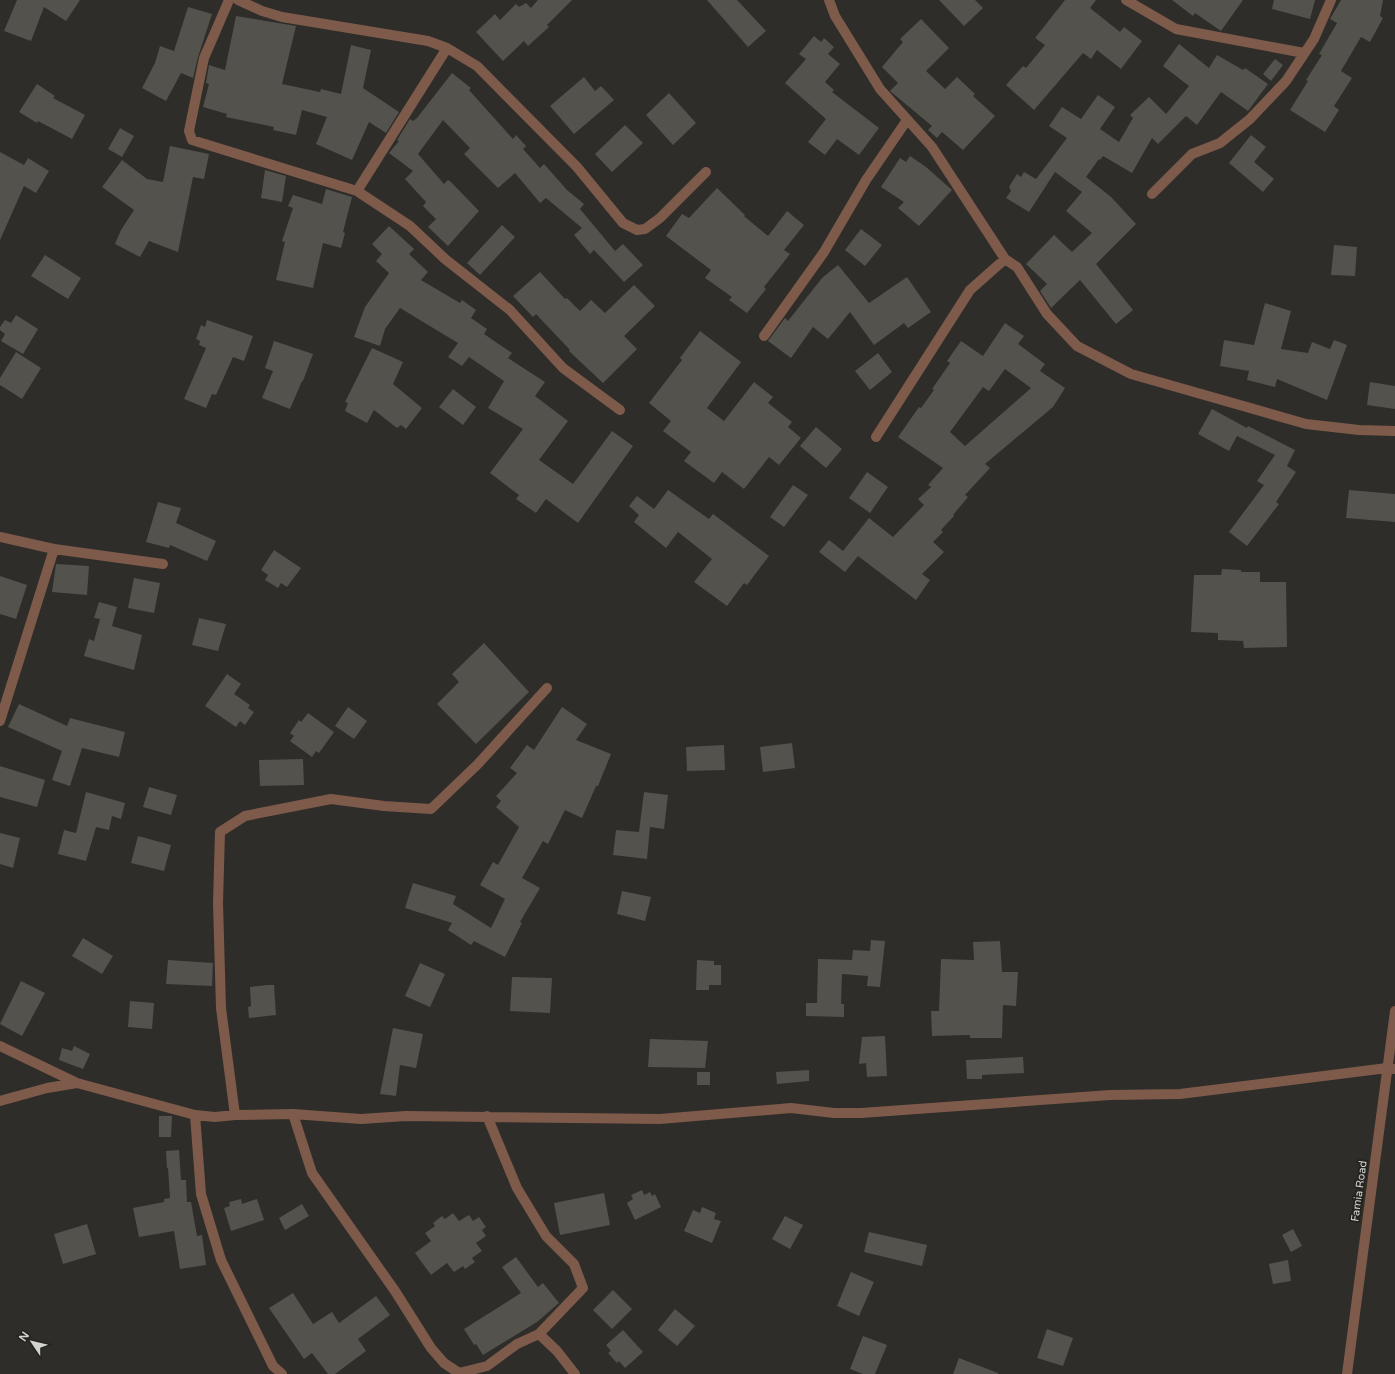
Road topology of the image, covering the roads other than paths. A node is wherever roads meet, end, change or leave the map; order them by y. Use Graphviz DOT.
graph roads {
  1 [pos="229,0"];
  2 [pos="238,0"];
  3 [pos="829,0"];
  4 [pos="1126,0"];
  5 [pos="1331,0"];
  6 [pos="447,48"];
  7 [pos="1304,53"];
  8 [pos="907,120"];
  9 [pos="706,172"];
  10 [pos="357,191"];
  11 [pos="1152,194"];
  12 [pos="1005,259"];
  13 [pos="764,336"];
  14 [pos="620,410"];
  15 [pos="1395,431"];
  16 [pos="876,437"];
  17 [pos="0,537"];
  18 [pos="54,549"];
  19 [pos="163,564"];
  20 [pos="547,688"];
  21 [pos="0,721"];
  22 [pos="1395,1011"];
  23 [pos="0,1046"];
  24 [pos="1391,1068"];
  25 [pos="76,1083"];
  26 [pos="0,1101"];
  27 [pos="293,1114"];
  28 [pos="195,1115"];
  29 [pos="235,1115"];
  30 [pos="488,1116"];
  31 [pos="539,1334"];
  32 [pos="282,1374"];
  33 [pos="575,1374"];
  34 [pos="1347,1374"];
  1 -- 10 [label="street"];
  2 -- 6 [label="street"];
  3 -- 8 [label="street"];
  4 -- 7 [label="street"];
  5 -- 7 [label="street"];
  6 -- 9 [label="street"];
  6 -- 10 [label="street"];
  7 -- 11 [label="street"];
  8 -- 12 [label="street"];
  8 -- 13 [label="street"];
  10 -- 14 [label="street"];
  12 -- 15 [label="street"];
  12 -- 16 [label="street"];
  17 -- 18 [label="street"];
  18 -- 19 [label="street"];
  18 -- 21 [label="street"];
  20 -- 29 [label="street"];
  22 -- 24 [label="street, Famia Road"];
  23 -- 25 [label="street"];
  24 -- 30 [label="street"];
  24 -- 34 [label="street, Famia Road"];
  25 -- 26 [label="street"];
  25 -- 28 [label="street"];
  27 -- 29 [label="street"];
  27 -- 30 [label="street"];
  27 -- 31 [label="street"];
  28 -- 29 [label="street"];
  28 -- 32 [label="street"];
  30 -- 31 [label="street"];
  31 -- 33 [label="street"];
}
